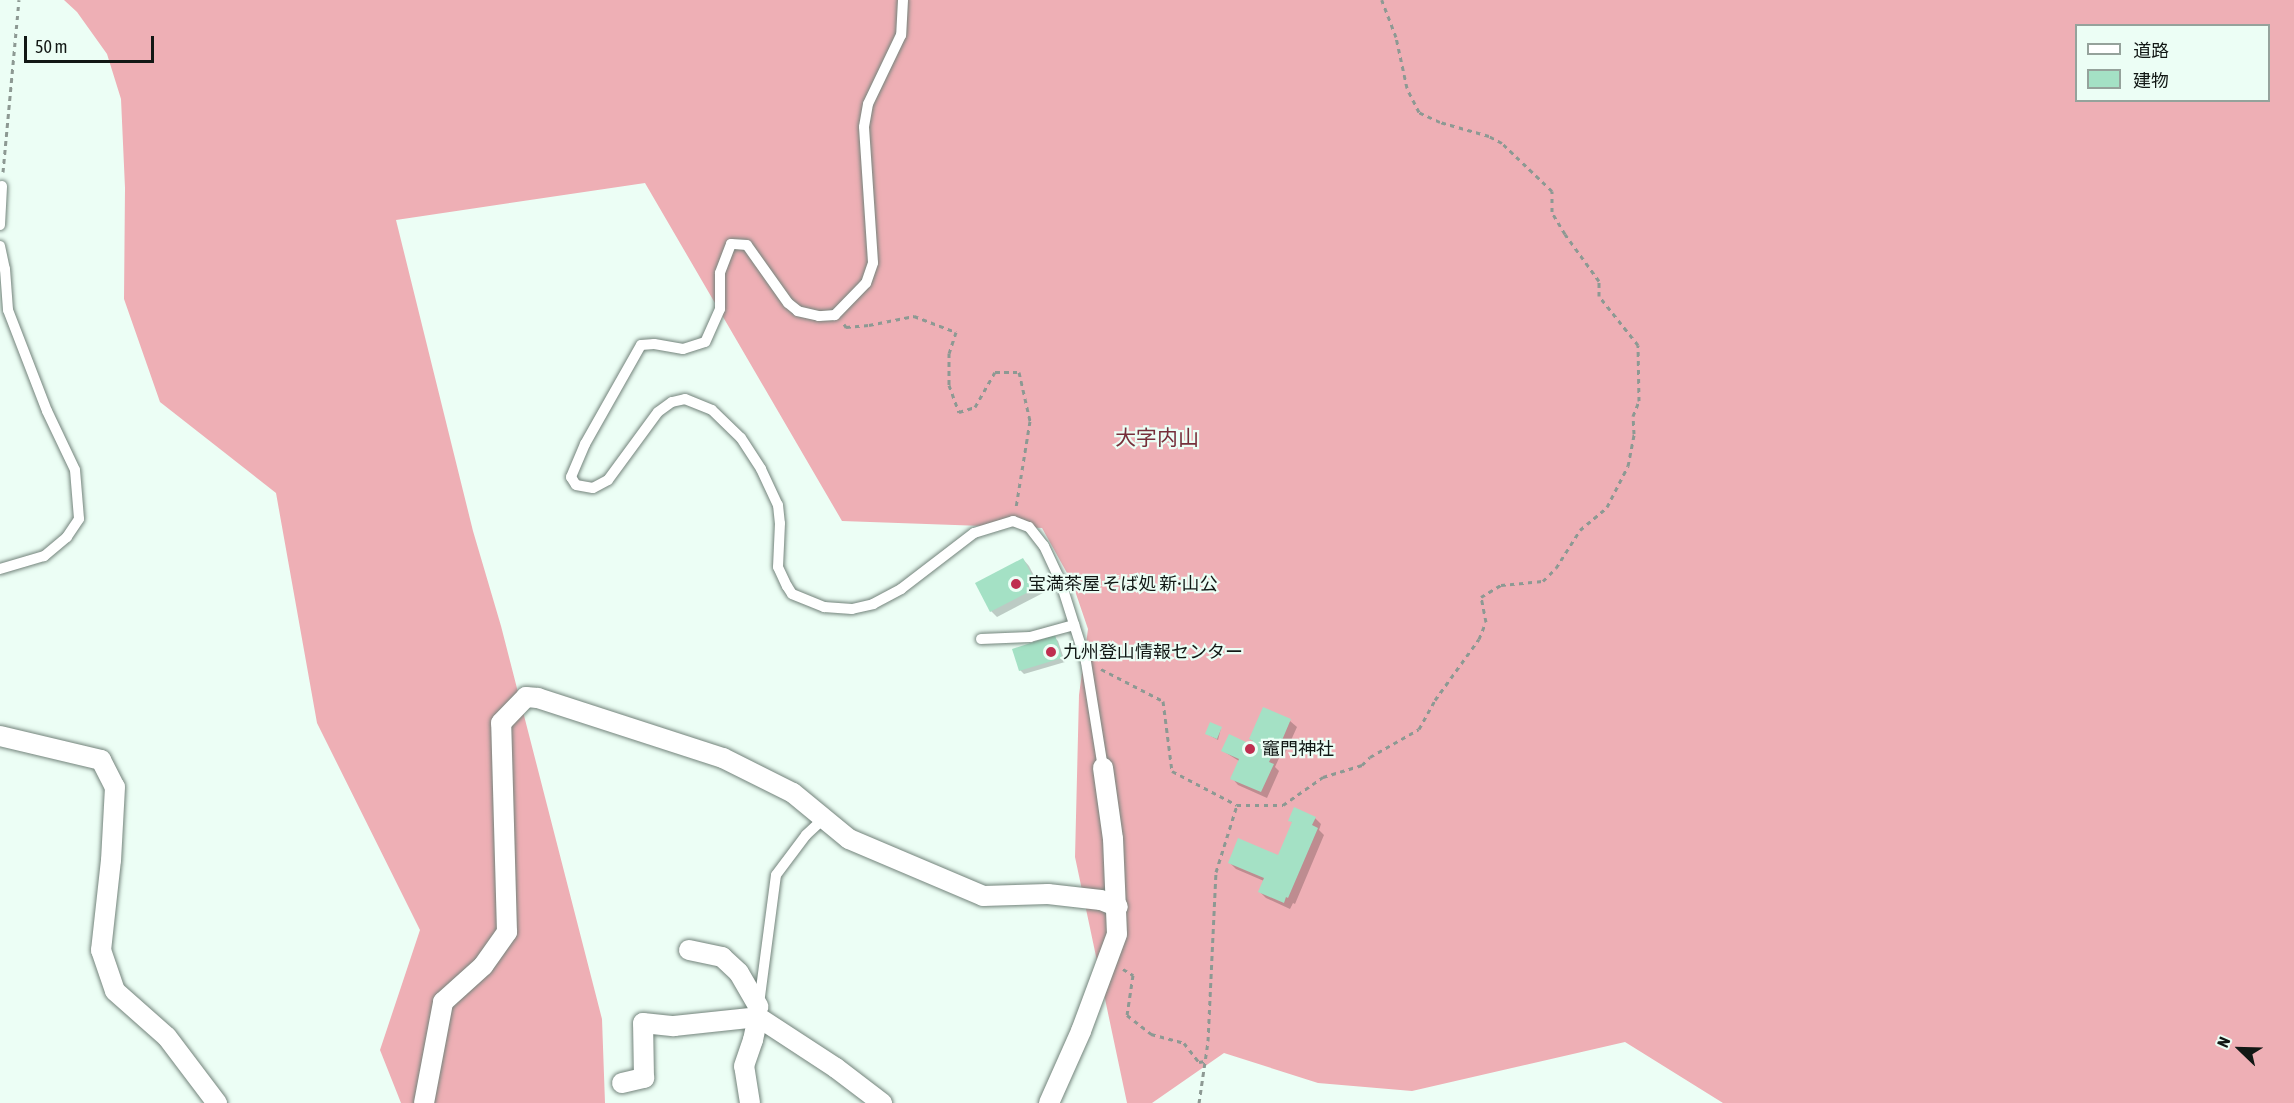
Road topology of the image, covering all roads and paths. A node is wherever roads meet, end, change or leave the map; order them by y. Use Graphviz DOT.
graph roads {
  1 [pos="19,0"];
  2 [pos="903,0"];
  3 [pos="1382,0"];
  4 [pos="2,186"];
  5 [pos="0,225"];
  6 [pos="0,246"];
  7 [pos="835,315"];
  8 [pos="1013,521"];
  9 [pos="0,569"];
  10 [pos="1074,625"];
  11 [pos="981,639"];
  12 [pos="1086,662"];
  13 [pos="0,736"];
  14 [pos="1103,768"];
  15 [pos="1237,805"];
  16 [pos="825,817"];
  17 [pos="1118,908"];
  18 [pos="689,950"];
  19 [pos="1108,961"];
  20 [pos="758,1012"];
  21 [pos="1205,1061"];
  22 [pos="621,1083"];
  23 [pos="217,1103"];
  24 [pos="424,1103"];
  25 [pos="750,1103"];
  26 [pos="882,1103"];
  27 [pos="1048,1103"];
  28 [pos="1199,1103"];
  1 -- 4 [label="path"];
  2 -- 7 [label="lane"];
  3 -- 15 [label="path"];
  4 -- 5 [label="lane"];
  6 -- 9 [label="lane"];
  7 -- 8 [label="path"];
  7 -- 8 [label="lane"];
  8 -- 10 [label="lane"];
  10 -- 11 [label="lane"];
  10 -- 12 [label="lane"];
  12 -- 14 [label="lane"];
  12 -- 15 [label="path"];
  13 -- 23 [label="street"];
  14 -- 17 [label="street"];
  15 -- 21 [label="path"];
  16 -- 17 [label="street"];
  16 -- 20 [label="lane"];
  16 -- 24 [label="street"];
  17 -- 19 [label="street"];
  18 -- 20 [label="street"];
  19 -- 21 [label="path"];
  19 -- 27 [label="street"];
  20 -- 22 [label="street"];
  20 -- 25 [label="street"];
  20 -- 26 [label="street"];
  21 -- 28 [label="path"];
}
